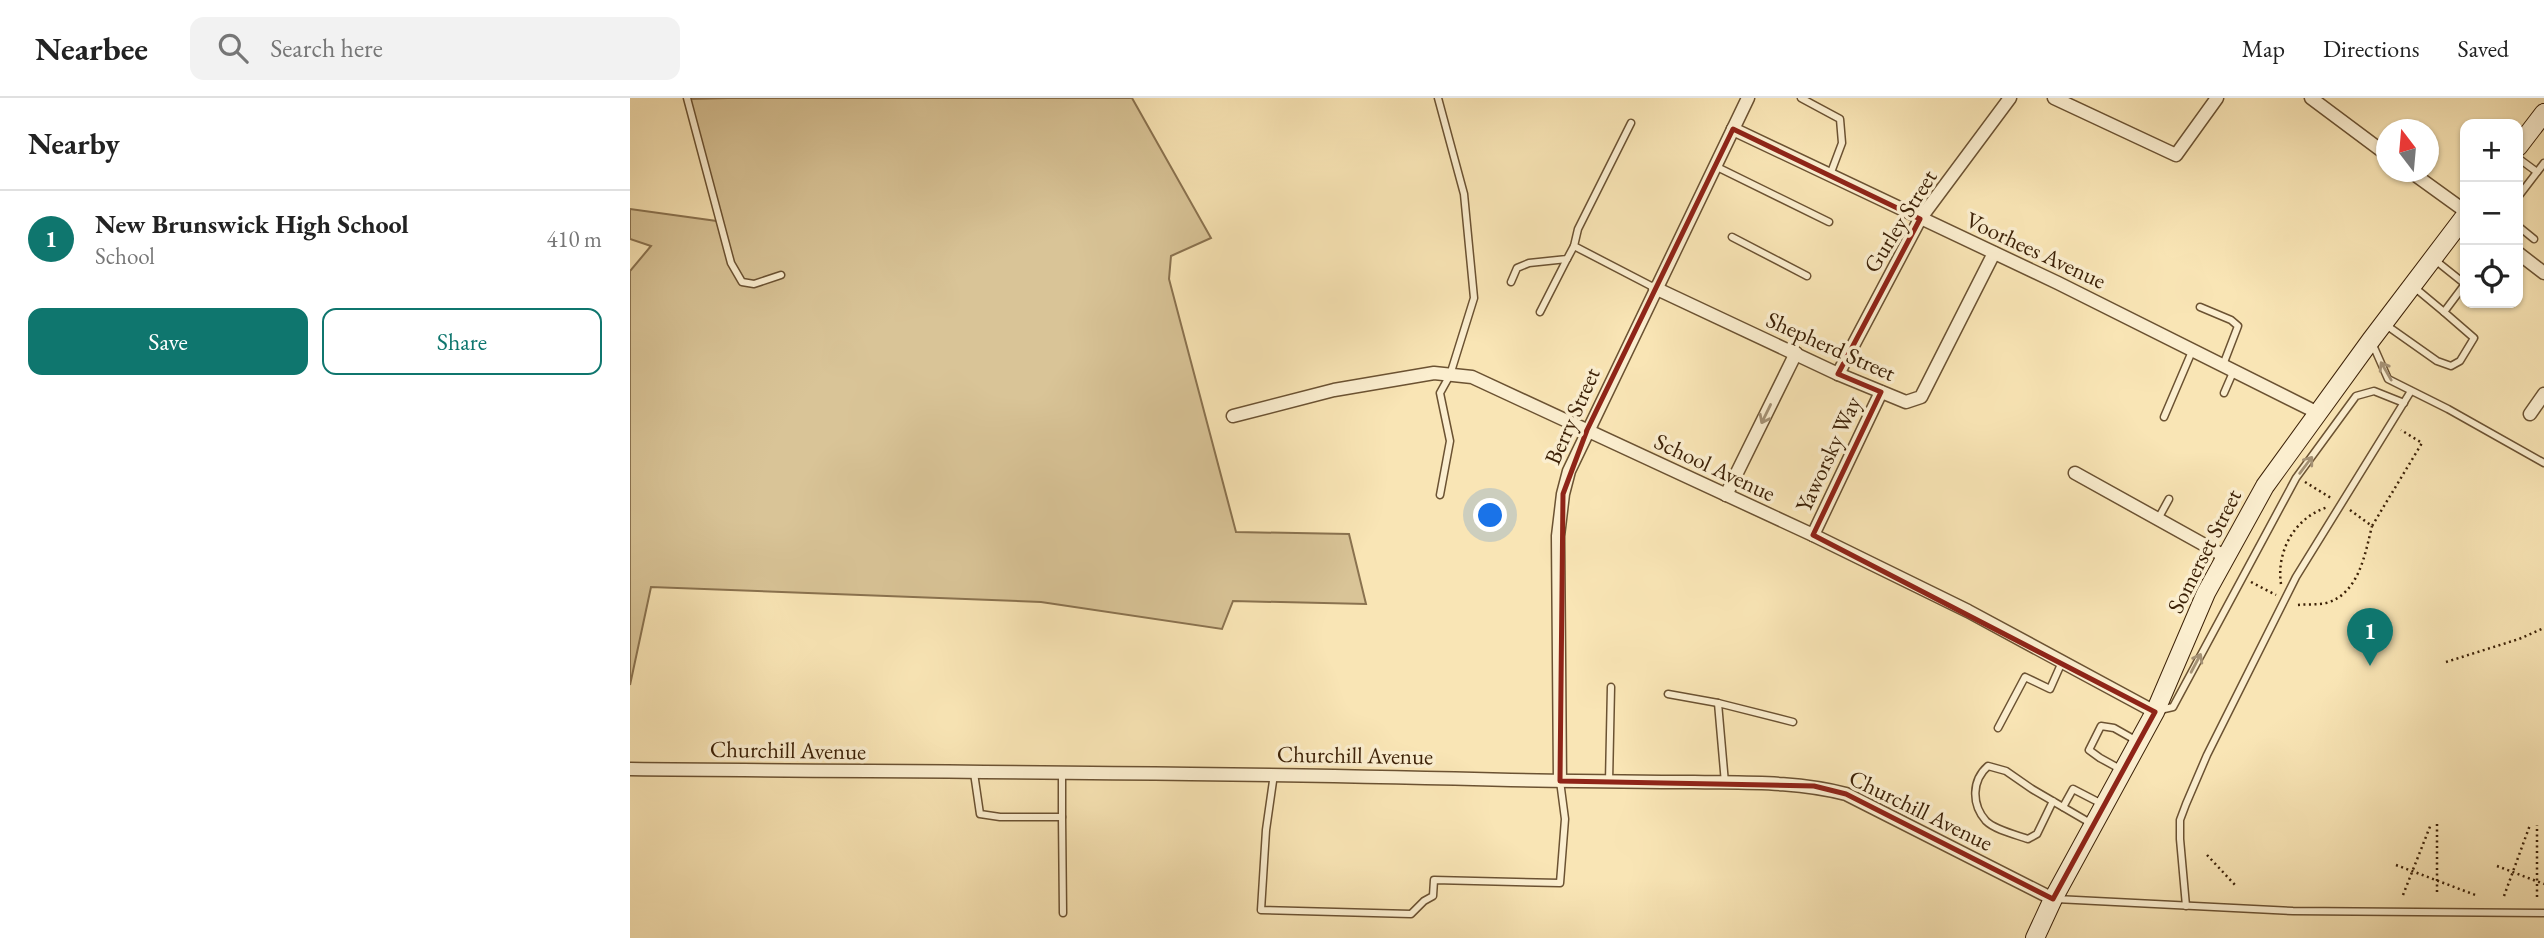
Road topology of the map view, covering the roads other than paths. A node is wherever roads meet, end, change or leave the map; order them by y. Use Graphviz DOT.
graph roads {
  1 [pos="687,98"];
  2 [pos="1438,98"];
  3 [pos="1748,98"];
  4 [pos="1801,98"];
  5 [pos="2010,98"];
  6 [pos="2054,98"];
  7 [pos="2217,98"];
  8 [pos="2311,98"];
  9 [pos="2542,121"];
  10 [pos="1631,123"];
  11 [pos="1733,129"];
  12 [pos="2523,142"];
  13 [pos="2376,147"];
  14 [pos="2523,162"];
  15 [pos="2544,163"];
  16 [pos="1715,166"];
  17 [pos="2537,172"];
  18 [pos="1830,176"];
  19 [pos="2424,182"];
  20 [pos="2523,190"];
  21 [pos="2460,209"];
  22 [pos="1920,219"];
  23 [pos="2460,220"];
  24 [pos="1829,222"];
  25 [pos="2523,230"];
  26 [pos="1732,237"];
  27 [pos="2534,239"];
  28 [pos="1574,246"];
  29 [pos="1994,253"];
  30 [pos="2523,257"];
  31 [pos="2433,258"];
  32 [pos="1567,259"];
  33 [pos="2544,273"];
  34 [pos="781,275"];
  35 [pos="1807,276"];
  36 [pos="1511,282"];
  37 [pos="2412,286"];
  38 [pos="1655,288"];
  39 [pos="2200,307"];
  40 [pos="1540,312"];
  41 [pos="2444,312"];
  42 [pos="2384,323"];
  43 [pos="2371,340"];
  44 [pos="2193,349"];
  45 [pos="1796,353"];
  46 [pos="2229,367"];
  47 [pos="1838,374"];
  48 [pos="1450,375"];
  49 [pos="2412,391"];
  50 [pos="1881,392"];
  51 [pos="2224,393"];
  52 [pos="2544,394"];
  53 [pos="2404,404"];
  54 [pos="2319,413"];
  55 [pos="2530,414"];
  56 [pos="1233,416"];
  57 [pos="2164,417"];
  58 [pos="1587,430"];
  59 [pos="2544,464"];
  60 [pos="2075,473"];
  61 [pos="1440,495"];
  62 [pos="1726,495"];
  63 [pos="2169,499"];
  64 [pos="2158,520"];
  65 [pos="1813,535"];
  66 [pos="2223,560"];
  67 [pos="2062,662"];
  68 [pos="1611,687"];
  69 [pos="1668,694"];
  70 [pos="1718,704"];
  71 [pos="2155,712"];
  72 [pos="1793,722"];
  73 [pos="1998,728"];
  74 [pos="2139,742"];
  75 [pos="630,769"];
  76 [pos="2124,770"];
  77 [pos="974,773"];
  78 [pos="1274,773"];
  79 [pos="1062,774"];
  80 [pos="1560,781"];
  81 [pos="1609,782"];
  82 [pos="1725,783"];
  83 [pos="2053,802"];
  84 [pos="2105,806"];
  85 [pos="2063,807"];
  86 [pos="1062,817"];
  87 [pos="2094,825"];
  88 [pos="2053,899"];
  89 [pos="2186,906"];
  90 [pos="1063,913"];
  91 [pos="2544,913"];
  92 [pos="2035,938"];
  1 -- 34 [label="lane"];
  2 -- 48 [label="lane"];
  3 -- 11 [label="street, Berry Street"];
  4 -- 18 [label="lane"];
  5 -- 22 [label="street, Gurley Street"];
  6 -- 7 [label="street"];
  8 -- 13 [label="street"];
  9 -- 12 [label="main road"];
  10 -- 28 [label="lane"];
  11 -- 16 [label="street, Berry Street"];
  11 -- 18 [label="street, Voorhees Avenue"];
  14 -- 17 [label="lane"];
  15 -- 17 [label="lane"];
  16 -- 24 [label="lane"];
  16 -- 38 [label="street, Berry Street"];
  17 -- 20 [label="lane"];
  18 -- 22 [label="street, Voorhees Avenue"];
  19 -- 21 [label="street"];
  22 -- 29 [label="street, Voorhees Avenue"];
  22 -- 47 [label="street, Gurley Street"];
  23 -- 31 [label="main road, Somerset Street"];
  25 -- 27 [label="lane"];
  26 -- 35 [label="lane"];
  28 -- 32 [label="lane"];
  28 -- 38 [label="lane"];
  29 -- 44 [label="street, Voorhees Avenue"];
  29 -- 50 [label="street, Shepherd Street"];
  30 -- 33 [label="street"];
  31 -- 37 [label="main road, Somerset Street"];
  31 -- 41 [label="lane"];
  32 -- 36 [label="lane"];
  32 -- 40 [label="lane"];
  37 -- 41 [label="lane"];
  37 -- 42 [label="main road, Somerset Street"];
  38 -- 45 [label="street, Shepherd Street"];
  38 -- 58 [label="street, Berry Street"];
  39 -- 46 [label="lane"];
  41 -- 42 [label="lane"];
  42 -- 43 [label="main road, Somerset Street"];
  49 -- 43 [label="lane, one-way"];
  43 -- 54 [label="main road, Somerset Street"];
  44 -- 46 [label="street, Voorhees Avenue"];
  44 -- 57 [label="lane"];
  45 -- 47 [label="street, Shepherd Street"];
  45 -- 62 [label="street, one-way"];
  46 -- 51 [label="lane"];
  46 -- 54 [label="street, Voorhees Avenue"];
  47 -- 50 [label="street, Shepherd Street"];
  48 -- 56 [label="street, School Avenue"];
  48 -- 58 [label="street, School Avenue"];
  48 -- 61 [label="lane"];
  49 -- 53 [label="lane"];
  49 -- 59 [label="lane"];
  50 -- 65 [label="street, Yaworsky Way"];
  52 -- 55 [label="street"];
  71 -- 53 [label="lane, one-way"];
  53 -- 89 [label="lane"];
  54 -- 66 [label="main road, Somerset Street"];
  58 -- 62 [label="street, School Avenue"];
  58 -- 80 [label="street, Berry Street"];
  60 -- 64 [label="street"];
  62 -- 65 [label="street, School Avenue"];
  63 -- 64 [label="lane"];
  64 -- 66 [label="street"];
  65 -- 67 [label="street, School Avenue"];
  66 -- 71 [label="main road, Somerset Street"];
  67 -- 71 [label="street, School Avenue"];
  67 -- 73 [label="lane"];
  68 -- 81 [label="lane"];
  69 -- 70 [label="lane"];
  70 -- 72 [label="lane"];
  70 -- 82 [label="lane"];
  71 -- 74 [label="main road, Somerset Street"];
  74 -- 76 [label="main road, Somerset Street"];
  74 -- 76 [label="lane"];
  75 -- 77 [label="street, Churchill Avenue"];
  76 -- 84 [label="main road, Somerset Street"];
  77 -- 79 [label="street, Churchill Avenue"];
  77 -- 86 [label="lane"];
  78 -- 79 [label="street, Churchill Avenue"];
  78 -- 80 [label="street, Churchill Avenue"];
  78 -- 80 [label="lane"];
  79 -- 86 [label="lane"];
  80 -- 81 [label="street, Churchill Avenue"];
  81 -- 82 [label="street, Churchill Avenue"];
  82 -- 88 [label="street, Churchill Avenue"];
  83 -- 83 [label="lane"];
  83 -- 85 [label="lane"];
  84 -- 85 [label="lane"];
  84 -- 87 [label="main road, Somerset Street"];
  85 -- 87 [label="lane"];
  86 -- 90 [label="lane"];
  87 -- 88 [label="main road, Somerset Street"];
  88 -- 89 [label="lane"];
  88 -- 92 [label="main road, Somerset Street"];
  89 -- 91 [label="lane"];
}
